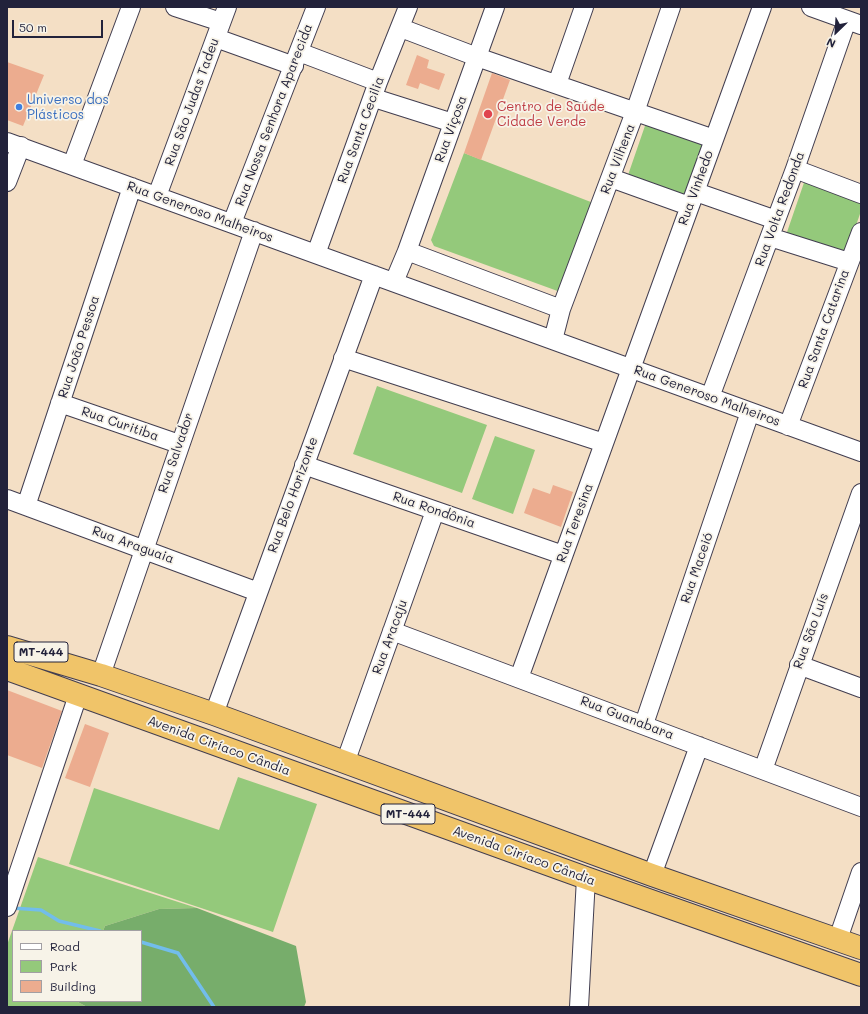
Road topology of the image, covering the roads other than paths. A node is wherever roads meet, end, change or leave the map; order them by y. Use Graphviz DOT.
graph roads {
  1 [pos="131,7"];
  2 [pos="176,7"];
  3 [pos="316,7"];
  4 [pos="408,7"];
  5 [pos="495,7"];
  6 [pos="584,7"];
  7 [pos="671,7"];
  8 [pos="762,7"];
  9 [pos="811,7"];
  10 [pos="221,22"];
  11 [pos="854,22"];
  12 [pos="401,28"];
  13 [pos="477,57"];
  14 [pos="296,59"];
  15 [pos="557,84"];
  16 [pos="376,90"];
  17 [pos="635,112"];
  18 [pos="453,124"];
  19 [pos="714,139"];
  20 [pos="14,144"];
  21 [pos="72,165"];
  22 [pos="795,169"];
  23 [pos="611,178"];
  24 [pos="7,182"];
  25 [pos="132,187"];
  26 [pos="861,194"];
  27 [pos="156,196"];
  28 [pos="692,199"];
  29 [pos="776,220"];
  30 [pos="232,224"];
  31 [pos="254,231"];
  32 [pos="770,237"];
  33 [pos="857,248"];
  34 [pos="407,250"];
  35 [pos="316,254"];
  36 [pos="374,275"];
  37 [pos="394,282"];
  38 [pos="562,309"];
  39 [pos="553,340"];
  40 [pos="343,358"];
  41 [pos="631,369"];
  42 [pos="710,397"];
  43 [pos="60,403"];
  44 [pos="750,412"];
  45 [pos="788,426"];
  46 [pos="179,444"];
  47 [pos="604,444"];
  48 [pos="861,452"];
  49 [pos="304,465"];
  50 [pos="861,493"];
  51 [pos="7,499"];
  52 [pos="26,506"];
  53 [pos="435,511"];
  54 [pos="144,549"];
  55 [pos="563,556"];
  56 [pos="258,592"];
  57 [pos="392,631"];
  58 [pos="7,637"];
  59 [pos="7,647"];
  60 [pos="799,665"];
  61 [pos="75,667"];
  62 [pos="7,669"];
  63 [pos="101,675"];
  64 [pos="519,678"];
  65 [pos="861,688"];
  66 [pos="78,695"];
  67 [pos="214,714"];
  68 [pos="644,724"];
  69 [pos="699,746"];
  70 [pos="345,763"];
  71 [pos="763,770"];
  72 [pos="861,807"];
  73 [pos="861,872"];
  74 [pos="652,875"];
  75 [pos="586,878"];
  76 [pos="9,901"];
  77 [pos="838,939"];
  78 [pos="861,948"];
  79 [pos="861,975"];
  80 [pos="578,1007"];
  1 -- 21 [label="street"];
  2 -- 10 [label="street"];
  3 -- 14 [label="street, Rua Nossa Senhora Aparecida"];
  4 -- 12 [label="street, Rua Santa Cecilia"];
  5 -- 13 [label="street, Rua Viçosa"];
  6 -- 15 [label="street"];
  7 -- 17 [label="street, Rua Vilhena"];
  8 -- 19 [label="street, Rua Vinhedo"];
  9 -- 11 [label="street"];
  10 -- 14 [label="street"];
  10 -- 27 [label="street, Rua São Judas Tadeu"];
  11 -- 22 [label="street, Rua Volta Redonda"];
  12 -- 13 [label="street"];
  12 -- 16 [label="street, Rua Santa Cecilia"];
  13 -- 15 [label="street"];
  13 -- 18 [label="street, Rua Viçosa"];
  14 -- 16 [label="street"];
  14 -- 30 [label="street, Rua Nossa Senhora Aparecida"];
  15 -- 17 [label="street"];
  16 -- 18 [label="street"];
  16 -- 35 [label="street, Rua Santa Cecilia"];
  17 -- 19 [label="street"];
  17 -- 23 [label="street, Rua Vilhena"];
  18 -- 34 [label="street, Rua Viçosa"];
  19 -- 28 [label="street, Rua Vinhedo"];
  20 -- 21 [label="street, Rua Generoso Malheiros"];
  20 -- 24 [label="street"];
  21 -- 25 [label="street, Rua Generoso Malheiros"];
  22 -- 26 [label="street"];
  22 -- 29 [label="street, Rua Volta Redonda"];
  23 -- 28 [label="street"];
  23 -- 38 [label="street, Rua Vilhena"];
  25 -- 27 [label="street, Rua Generoso Malheiros"];
  25 -- 43 [label="street, Rua João Pessoa"];
  27 -- 30 [label="street, Rua Generoso Malheiros"];
  28 -- 29 [label="street"];
  28 -- 41 [label="street, Rua Vinhedo"];
  29 -- 32 [label="street, Rua Volta Redonda"];
  30 -- 31 [label="street, Rua Generoso Malheiros"];
  31 -- 35 [label="street, Rua Generoso Malheiros"];
  31 -- 46 [label="street, Rua Salvador"];
  32 -- 33 [label="street"];
  32 -- 42 [label="street, Rua Volta Redonda"];
  33 -- 45 [label="street, Rua Santa Catarina"];
  34 -- 37 [label="street"];
  34 -- 38 [label="street"];
  35 -- 36 [label="street, Rua Generoso Malheiros"];
  36 -- 37 [label="street, Rua Generoso Malheiros"];
  36 -- 40 [label="street, Rua Belo Horizonte"];
  37 -- 39 [label="street, Rua Generoso Malheiros"];
  38 -- 39 [label="street"];
  39 -- 41 [label="street, Rua Generoso Malheiros"];
  40 -- 47 [label="street"];
  40 -- 49 [label="street, Rua Belo Horizonte"];
  41 -- 42 [label="street, Rua Generoso Malheiros"];
  41 -- 47 [label="street, Rua Teresina"];
  42 -- 44 [label="street, Rua Generoso Malheiros"];
  43 -- 46 [label="street, Rua Curitiba"];
  43 -- 52 [label="street, Rua João Pessoa"];
  44 -- 45 [label="street, Rua Generoso Malheiros"];
  44 -- 68 [label="street, Rua Maceió"];
  45 -- 48 [label="street, Rua Generoso Malheiros"];
  46 -- 54 [label="street, Rua Salvador"];
  47 -- 55 [label="street, Rua Teresina"];
  49 -- 53 [label="street, Rua Rondônia"];
  49 -- 56 [label="street, Rua Belo Horizonte"];
  50 -- 60 [label="street, Rua São Luís"];
  51 -- 52 [label="street, Rua Araguaia"];
  52 -- 54 [label="street, Rua Araguaia"];
  53 -- 55 [label="street, Rua Rondônia"];
  53 -- 57 [label="street, Rua Aracaju"];
  54 -- 56 [label="street, Rua Araguaia"];
  54 -- 63 [label="street, Rua Salvador"];
  55 -- 64 [label="street, Rua Teresina"];
  56 -- 67 [label="street, Rua Belo Horizonte"];
  57 -- 64 [label="street, Rua Guanabara"];
  57 -- 70 [label="street, Rua Aracaju"];
  58 -- 61 [label="highway, MT-444"];
  59 -- 61 [label="highway"];
  60 -- 65 [label="street"];
  60 -- 71 [label="street, Rua São Luís"];
  61 -- 63 [label="highway, Avenida Ciríaco Cândia / MT-444"];
  62 -- 66 [label="highway, Avenida Ciríaco Cândia / MT-444"];
  63 -- 67 [label="highway, Avenida Ciríaco Cândia / MT-444"];
  64 -- 68 [label="street, Rua Guanabara"];
  66 -- 75 [label="highway, Avenida Ciríaco Cândia / MT-444"];
  66 -- 76 [label="street"];
  67 -- 70 [label="highway, Avenida Ciríaco Cândia / MT-444"];
  68 -- 69 [label="street, Rua Guanabara"];
  69 -- 71 [label="street, Rua Guanabara"];
  69 -- 74 [label="street"];
  70 -- 74 [label="highway, Avenida Ciríaco Cândia / MT-444"];
  71 -- 72 [label="street, Rua Guanabara"];
  73 -- 77 [label="street"];
  74 -- 77 [label="highway, Avenida Ciríaco Cândia / MT-444"];
  75 -- 79 [label="highway, Avenida Ciríaco Cândia / MT-444"];
  75 -- 80 [label="street"];
  77 -- 78 [label="highway, Avenida Ciríaco Cândia / MT-444"];
}
